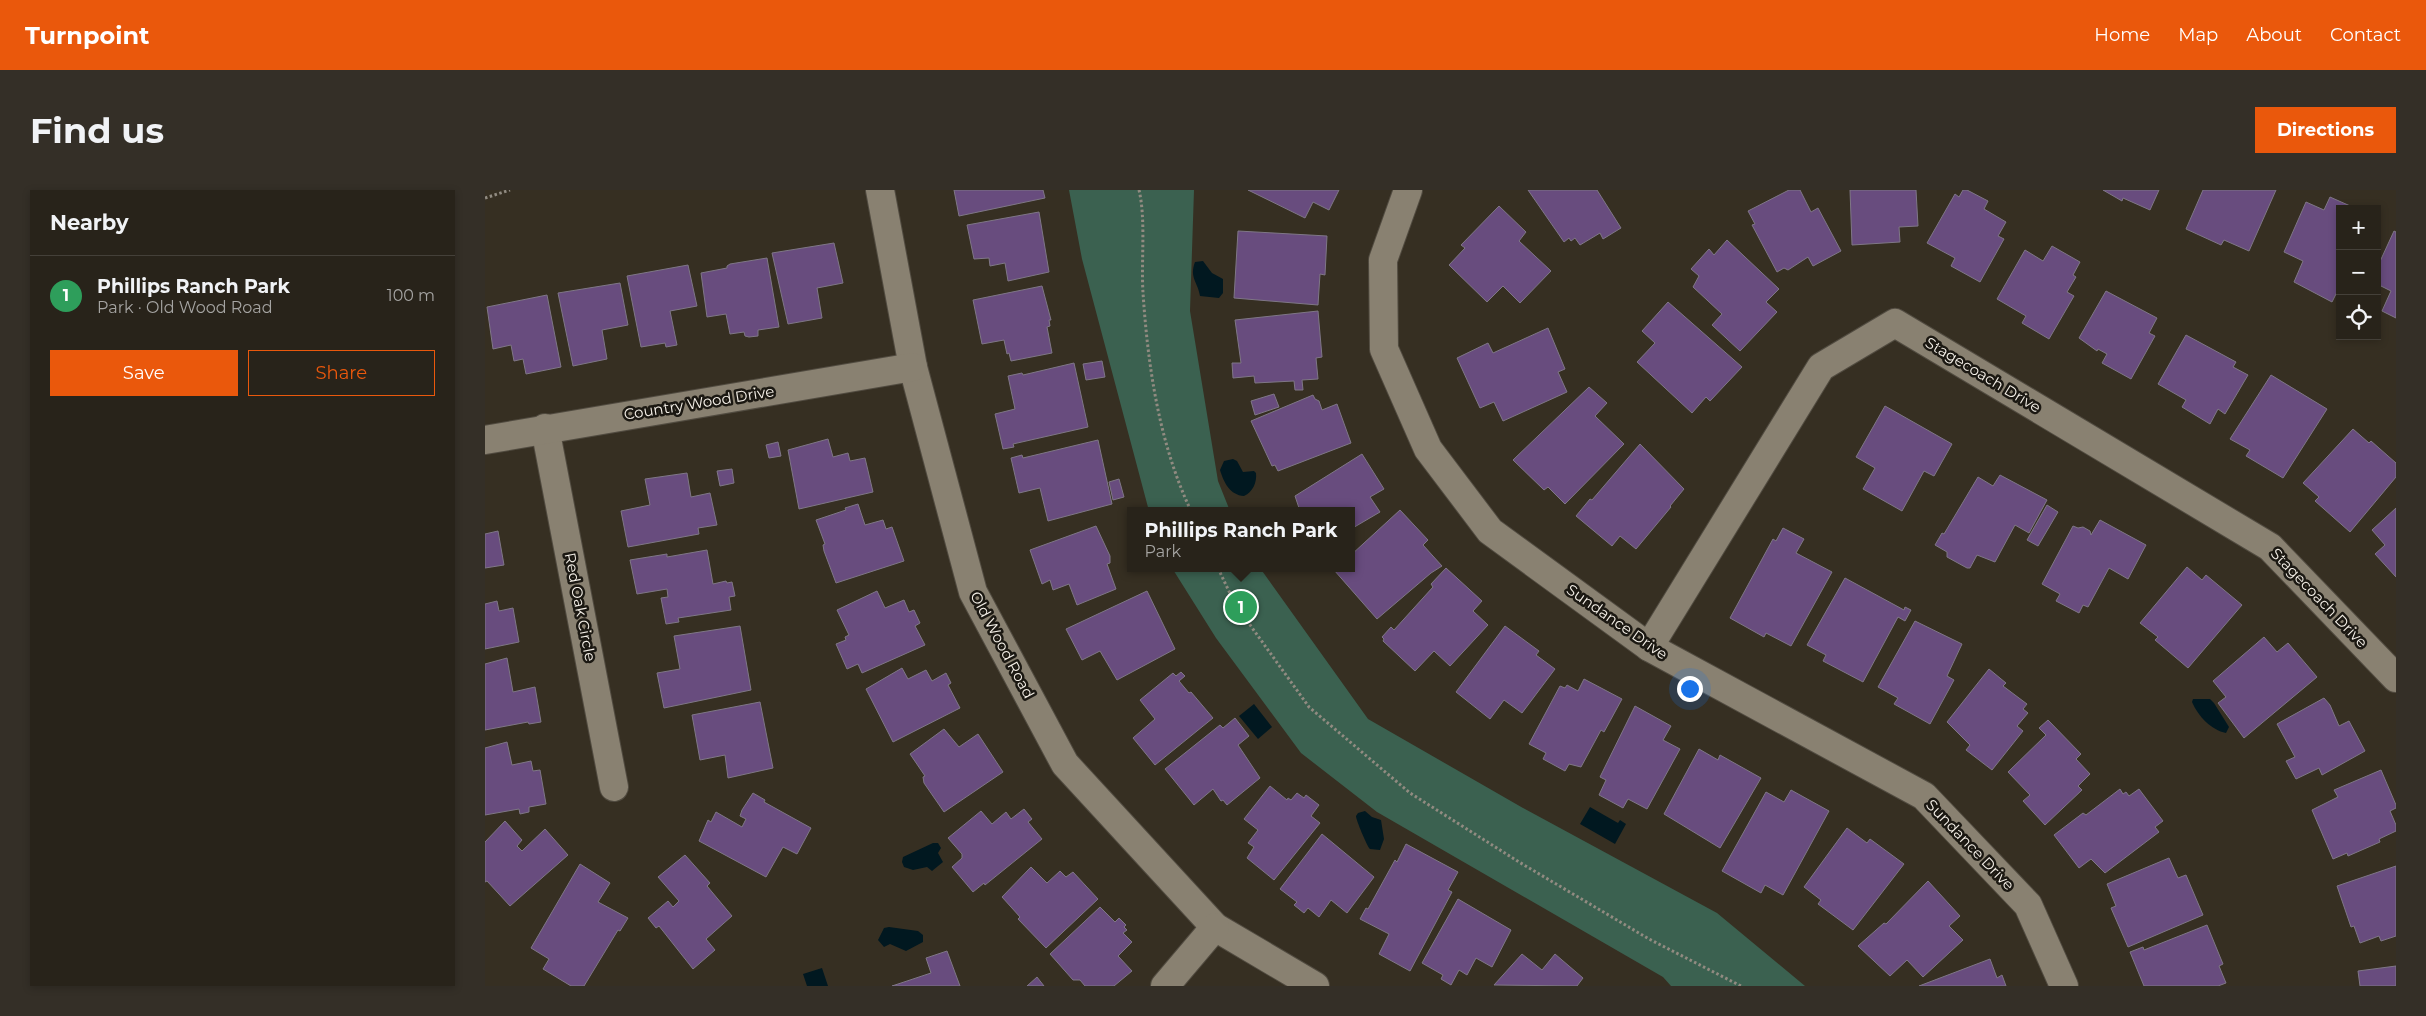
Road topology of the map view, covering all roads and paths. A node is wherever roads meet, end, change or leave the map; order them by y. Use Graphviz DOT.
graph roads {
  1 [pos="510,190"];
  2 [pos="880,190"];
  3 [pos="1139,190"];
  4 [pos="1408,190"];
  5 [pos="485,198"];
  6 [pos="913,367"];
  7 [pos="545,428"];
  8 [pos="485,440"];
  9 [pos="1189,507"];
  10 [pos="1221,572"];
  11 [pos="1649,647"];
  12 [pos="2396,678"];
  13 [pos="614,786"];
  14 [pos="1215,927"];
  15 [pos="1165,986"];
  16 [pos="1315,986"];
  17 [pos="1741,986"];
  18 [pos="2064,986"];
  1 -- 5 [label="path"];
  2 -- 6 [label="street, Old Wood Road"];
  3 -- 9 [label="path"];
  4 -- 11 [label="street, Sundance Drive"];
  6 -- 7 [label="street, Country Wood Drive"];
  6 -- 14 [label="street, Old Wood Road"];
  7 -- 8 [label="street, Country Wood Drive"];
  7 -- 13 [label="street, Red Oak Circle"];
  10 -- 17 [label="path"];
  11 -- 12 [label="street, Stagecoach Drive"];
  11 -- 18 [label="street, Sundance Drive"];
  14 -- 15 [label="street"];
  14 -- 16 [label="street, Old Wood Road"];
}
